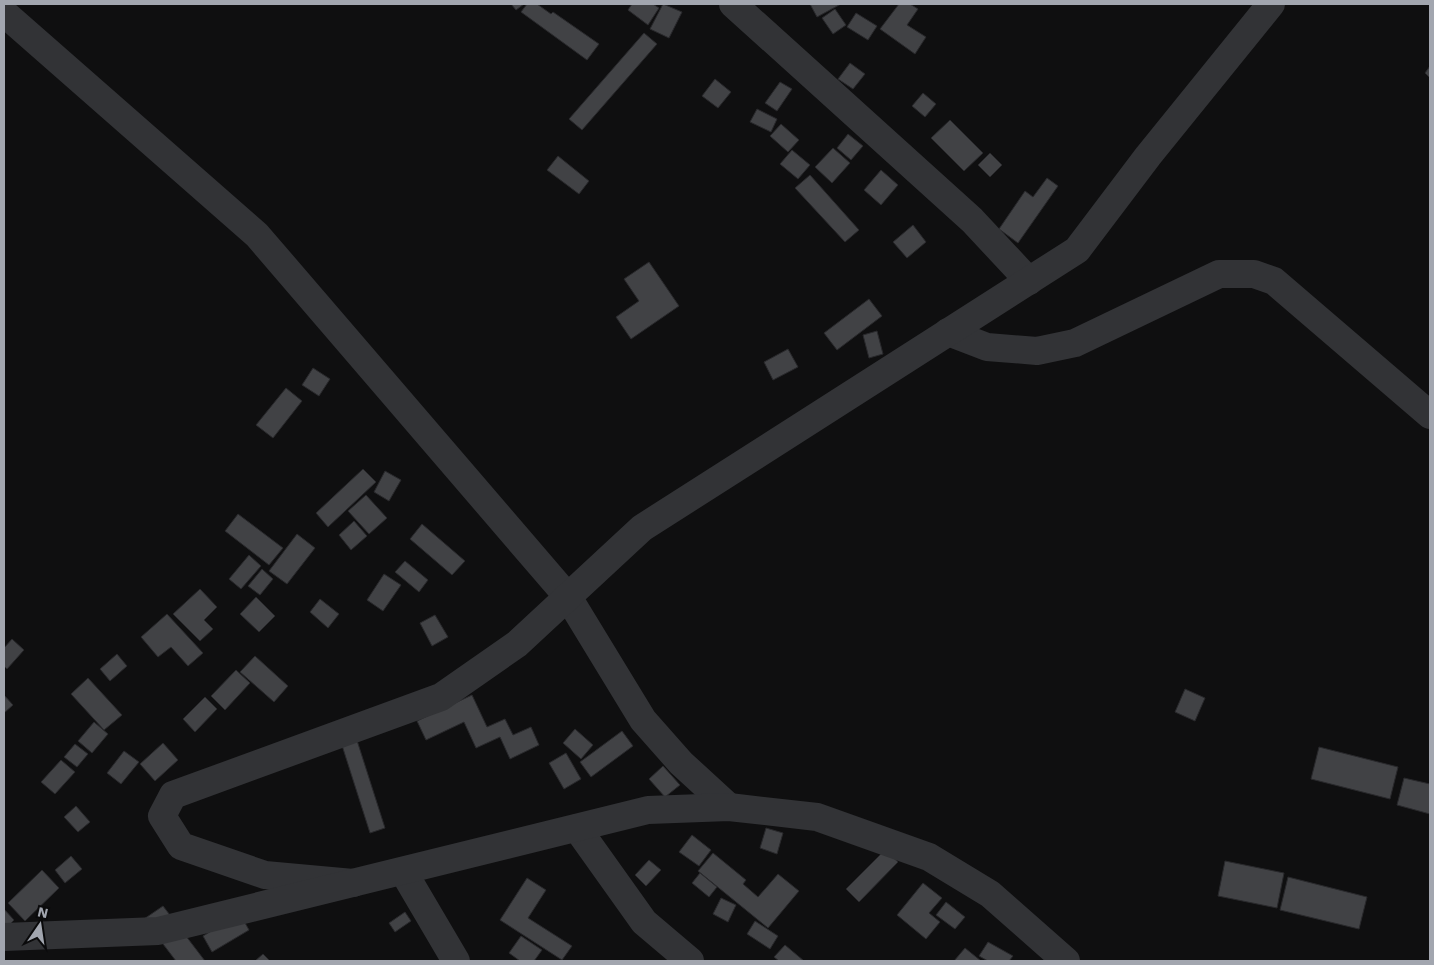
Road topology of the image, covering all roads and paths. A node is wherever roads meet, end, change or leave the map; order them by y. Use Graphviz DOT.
graph roads {
  1 [pos="733,4"];
  2 [pos="1271,4"];
  3 [pos="4,13"];
  4 [pos="1029,281"];
  5 [pos="948,332"];
  6 [pos="1430,415"];
  7 [pos="568,597"];
  8 [pos="729,807"];
  9 [pos="577,828"];
  10 [pos="403,871"];
  11 [pos="353,883"];
  12 [pos="4,937"];
  13 [pos="456,961"];
  14 [pos="690,961"];
  15 [pos="1066,961"];
  1 -- 4 [label="street"];
  2 -- 4 [label="street"];
  3 -- 7 [label="street"];
  4 -- 5 [label="street"];
  5 -- 6 [label="street"];
  5 -- 7 [label="street"];
  7 -- 8 [label="street"];
  7 -- 11 [label="street"];
  8 -- 9 [label="street"];
  8 -- 15 [label="street"];
  9 -- 10 [label="street"];
  9 -- 14 [label="street"];
  10 -- 11 [label="street"];
  10 -- 13 [label="street"];
  11 -- 12 [label="street"];
}
